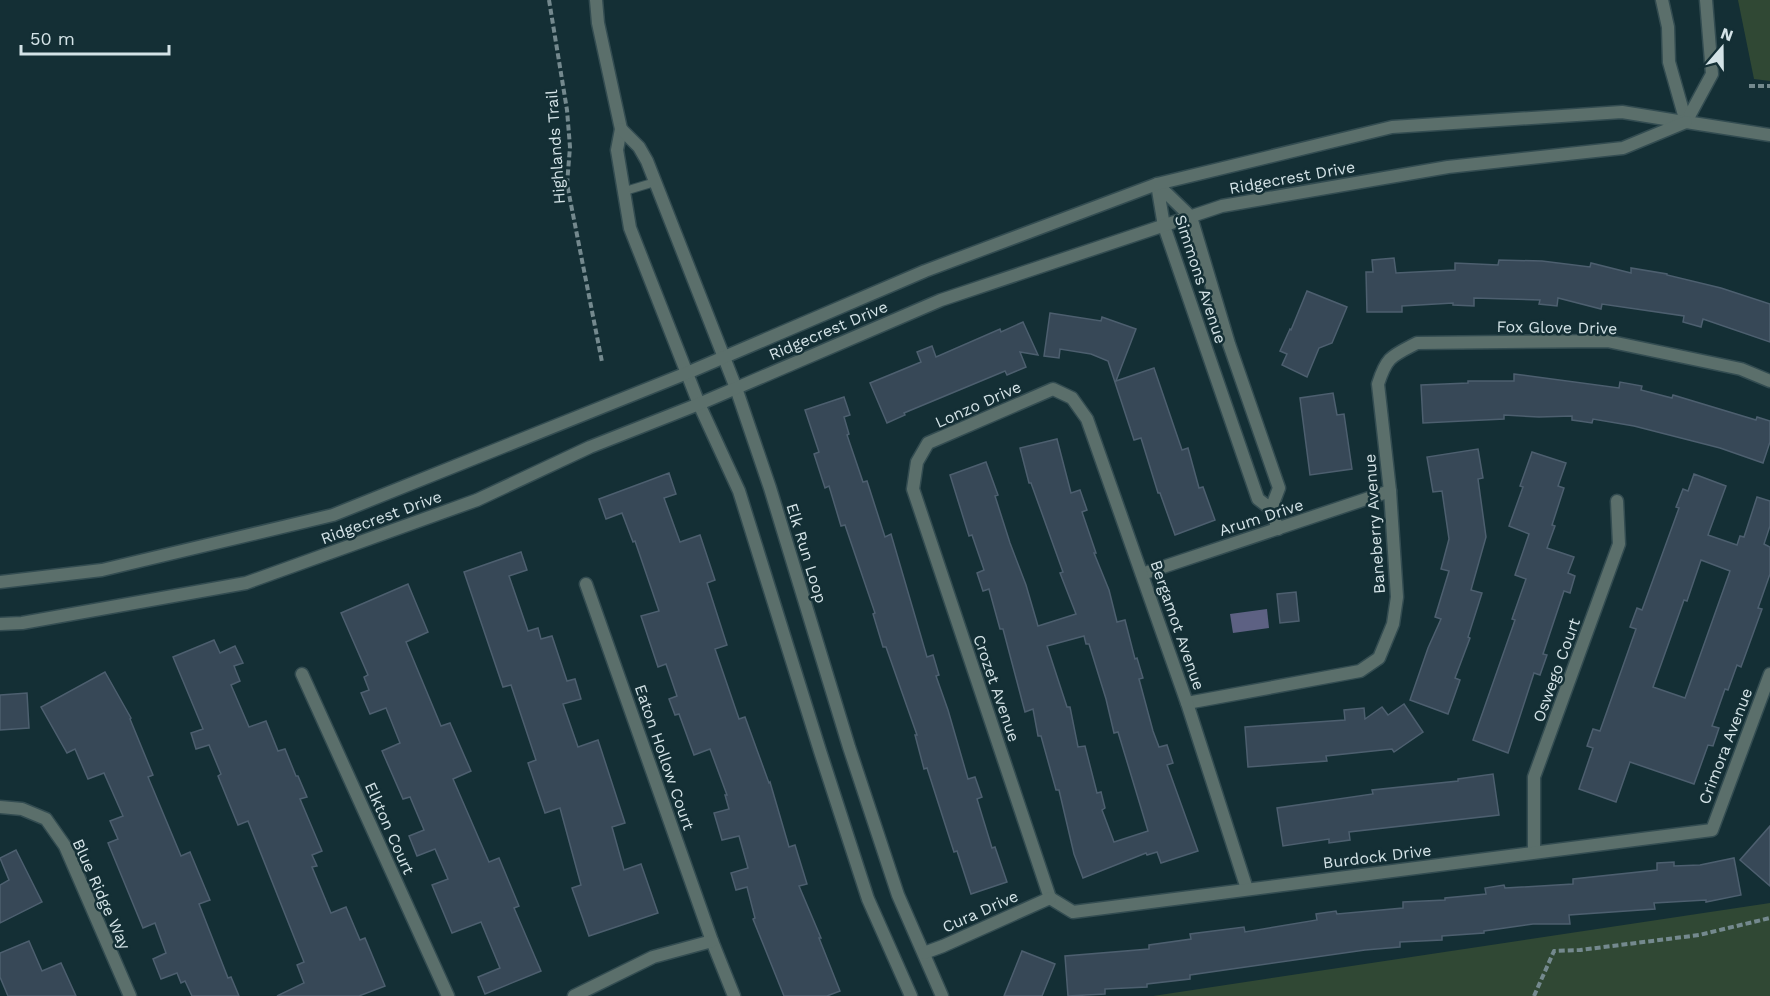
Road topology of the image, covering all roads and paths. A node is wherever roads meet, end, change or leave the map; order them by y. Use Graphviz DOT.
graph roads {
  1 [pos="549,0"];
  2 [pos="596,0"];
  3 [pos="1662,0"];
  4 [pos="1706,0"];
  5 [pos="1749,86"];
  6 [pos="1770,86"];
  7 [pos="1686,122"];
  8 [pos="621,129"];
  9 [pos="1770,135"];
  10 [pos="655,182"];
  11 [pos="1157,184"];
  12 [pos="625,191"];
  13 [pos="1191,217"];
  14 [pos="1164,226"];
  15 [pos="725,356"];
  16 [pos="602,362"];
  17 [pos="1384,367"];
  18 [pos="687,373"];
  19 [pos="1770,381"];
  20 [pos="736,388"];
  21 [pos="1053,388"];
  22 [pos="699,404"];
  23 [pos="913,489"];
  24 [pos="1390,491"];
  25 [pos="1617,501"];
  26 [pos="1271,508"];
  27 [pos="1278,529"];
  28 [pos="1142,574"];
  29 [pos="0,582"];
  30 [pos="586,584"];
  31 [pos="0,624"];
  32 [pos="302,674"];
  33 [pos="1770,674"];
  34 [pos="1187,703"];
  35 [pos="0,807"];
  36 [pos="1712,830"];
  37 [pos="1534,852"];
  38 [pos="1247,889"];
  39 [pos="1050,898"];
  40 [pos="1770,918"];
  41 [pos="712,941"];
  42 [pos="924,953"];
  43 [pos="130,996"];
  44 [pos="448,996"];
  45 [pos="574,996"];
  46 [pos="734,996"];
  47 [pos="911,996"];
  48 [pos="942,996"];
  49 [pos="1534,996"];
  1 -- 16 [label="path, Highlands Trail"];
  2 -- 8 [label="street, Elk Run Loop"];
  3 -- 7 [label="street"];
  4 -- 7 [label="street"];
  5 -- 6 [label="path"];
  7 -- 9 [label="street, Ridgecrest Drive"];
  7 -- 11 [label="street, Ridgecrest Drive"];
  7 -- 13 [label="street, Ridgecrest Drive"];
  8 -- 10 [label="street, Elk Run Loop"];
  8 -- 12 [label="street, Elk Run Loop"];
  10 -- 12 [label="lane"];
  10 -- 15 [label="street, Elk Run Loop"];
  11 -- 13 [label="street, Simmons Avenue"];
  11 -- 14 [label="street, Simmons Avenue"];
  11 -- 15 [label="street, Ridgecrest Drive"];
  12 -- 18 [label="street, Elk Run Loop"];
  13 -- 14 [label="street, Ridgecrest Drive"];
  13 -- 26 [label="street, Simmons Avenue"];
  14 -- 20 [label="street, Ridgecrest Drive"];
  14 -- 26 [label="street, Simmons Avenue"];
  15 -- 18 [label="street, Ridgecrest Drive"];
  15 -- 20 [label="street, Elk Run Loop"];
  17 -- 19 [label="street, Fox Glove Drive"];
  17 -- 24 [label="street, Baneberry Avenue"];
  18 -- 22 [label="street, Elk Run Loop"];
  18 -- 29 [label="street, Ridgecrest Drive"];
  20 -- 22 [label="street, Ridgecrest Drive"];
  20 -- 42 [label="street, Elk Run Loop"];
  21 -- 23 [label="street, Lonzo Drive"];
  21 -- 28 [label="street, Bergamot Avenue"];
  22 -- 31 [label="street, Ridgecrest Drive"];
  22 -- 47 [label="street, Elk Run Loop"];
  23 -- 39 [label="street, Crozet Avenue"];
  24 -- 27 [label="street, Arum Drive"];
  24 -- 34 [label="street, Baneberry Avenue"];
  25 -- 37 [label="street, Oswego Court"];
  26 -- 27 [label="street, Simmons Avenue"];
  27 -- 28 [label="street, Arum Drive"];
  28 -- 34 [label="street, Bergamot Avenue"];
  30 -- 41 [label="street, Eaton Hollow Court"];
  32 -- 44 [label="street, Elkton Court"];
  33 -- 36 [label="street, Crimora Avenue"];
  34 -- 38 [label="street, Bergamot Avenue"];
  35 -- 43 [label="street, Blue Ridge Way"];
  36 -- 37 [label="street, Burdock Drive"];
  37 -- 38 [label="street, Burdock Drive"];
  38 -- 39 [label="street, Burdock Drive"];
  39 -- 42 [label="street, Cura Drive"];
  40 -- 49 [label="path"];
  41 -- 45 [label="street"];
  41 -- 46 [label="street, Eaton Hollow Court"];
  42 -- 48 [label="street, Elk Run Loop"];
}
